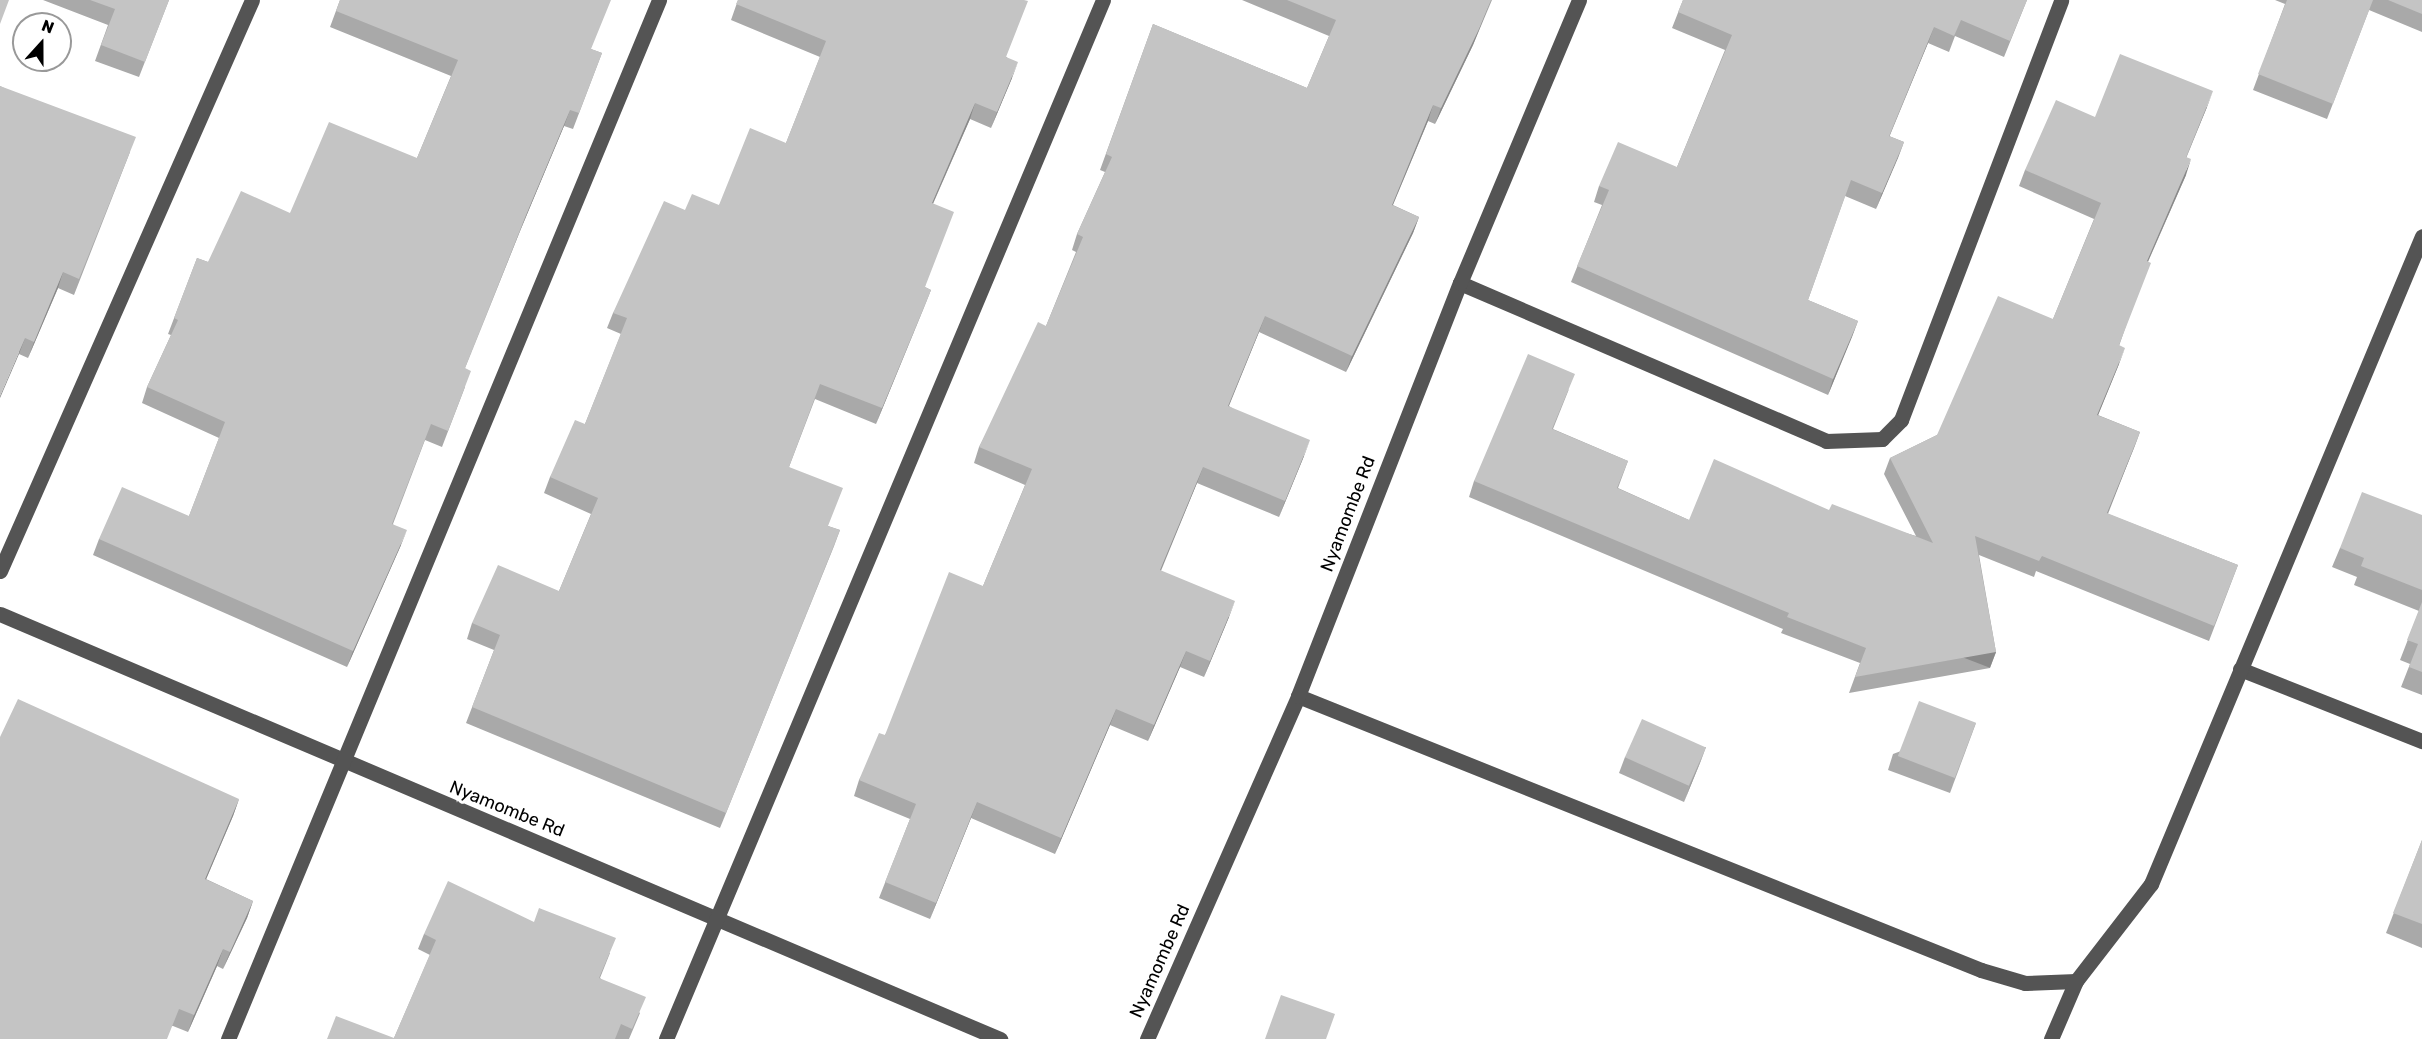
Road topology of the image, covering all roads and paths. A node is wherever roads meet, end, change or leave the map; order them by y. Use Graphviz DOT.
graph roads {
  1 [pos="252,0"];
  2 [pos="659,0"];
  3 [pos="1103,0"];
  4 [pos="1579,0"];
  5 [pos="2061,0"];
  6 [pos="2422,236"];
  7 [pos="1460,283"];
  8 [pos="0,571"];
  9 [pos="0,614"];
  10 [pos="2240,669"];
  11 [pos="1298,696"];
  12 [pos="2422,741"];
  13 [pos="346,763"];
  14 [pos="720,919"];
  15 [pos="2076,981"];
  16 [pos="228,1039"];
  17 [pos="666,1039"];
  18 [pos="1000,1039"];
  19 [pos="1147,1039"];
  20 [pos="2051,1039"];
  1 -- 8 [label="street"];
  2 -- 13 [label="street"];
  3 -- 14 [label="street"];
  4 -- 7 [label="street, Nyamombe Rd"];
  5 -- 7 [label="street"];
  6 -- 10 [label="street"];
  7 -- 11 [label="street, Nyamombe Rd"];
  9 -- 13 [label="street, Nyamombe Rd"];
  10 -- 12 [label="street"];
  10 -- 15 [label="street"];
  11 -- 15 [label="street"];
  11 -- 19 [label="street, Nyamombe Rd"];
  13 -- 14 [label="street, Nyamombe Rd"];
  13 -- 16 [label="street"];
  14 -- 17 [label="street"];
  14 -- 18 [label="street, Nyamombe Rd"];
  15 -- 20 [label="street"];
}
